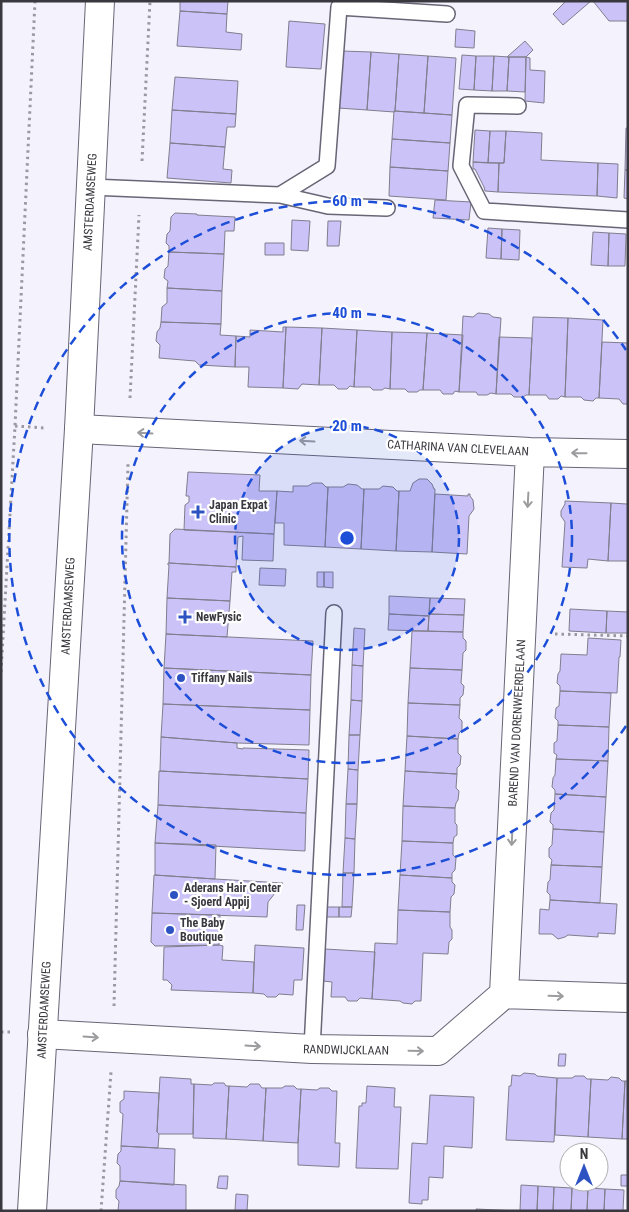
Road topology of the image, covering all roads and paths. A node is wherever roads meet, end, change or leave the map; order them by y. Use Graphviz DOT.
graph roads {
  1 [pos="35,1"];
  2 [pos="100,1"];
  3 [pos="150,1"];
  4 [pos="447,14"];
  5 [pos="518,106"];
  6 [pos="91,187"];
  7 [pos="140,189"];
  8 [pos="280,195"];
  9 [pos="387,208"];
  10 [pos="628,220"];
  11 [pos="79,429"];
  12 [pos="128,432"];
  13 [pos="530,452"];
  14 [pos="628,454"];
  15 [pos="334,613"];
  16 [pos="522,633"];
  17 [pos="628,636"];
  18 [pos="1,672"];
  19 [pos="504,994"];
  20 [pos="628,998"];
  21 [pos="42,1034"];
  22 [pos="113,1038"];
  23 [pos="312,1049"];
  24 [pos="32,1211"];
  25 [pos="101,1211"];
  1 -- 18 [label="path"];
  2 -- 6 [label="street, AMSTERDAMSEWEG"];
  3 -- 7 [label="path"];
  4 -- 8 [label="lane"];
  5 -- 10 [label="lane"];
  6 -- 7 [label="lane"];
  6 -- 11 [label="street, AMSTERDAMSEWEG"];
  7 -- 8 [label="lane"];
  7 -- 12 [label="path"];
  8 -- 9 [label="lane"];
  11 -- 12 [label="street, CATHARINA VAN CLEVELAAN"];
  11 -- 21 [label="street, AMSTERDAMSEWEG"];
  13 -- 12 [label="street, CATHARINA VAN CLEVELAAN, one-way"];
  12 -- 22 [label="path"];
  14 -- 13 [label="street, CATHARINA VAN CLEVELAAN, one-way"];
  13 -- 16 [label="street, BAREND VAN DORENWEERDELAAN, one-way"];
  15 -- 23 [label="lane"];
  16 -- 17 [label="path"];
  16 -- 19 [label="street, BAREND VAN DORENWEERDELAAN, one-way"];
  19 -- 20 [label="street, one-way"];
  23 -- 19 [label="street, RANDWIJCKLAAN, one-way"];
  21 -- 22 [label="street, RANDWIJCKLAAN, one-way"];
  21 -- 24 [label="street, AMSTERDAMSEWEG"];
  22 -- 23 [label="street, RANDWIJCKLAAN, one-way"];
  22 -- 25 [label="path"];
}
